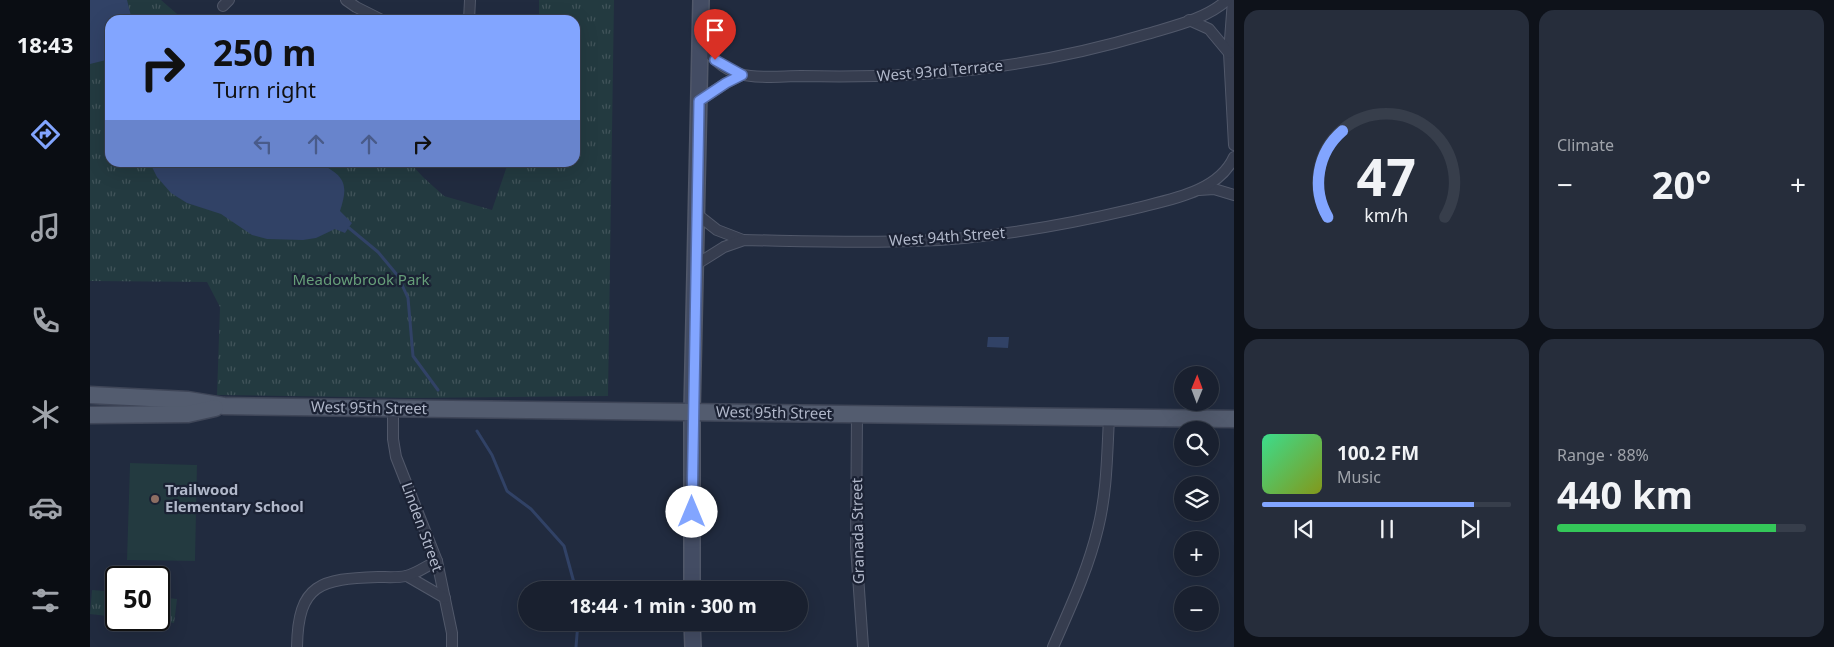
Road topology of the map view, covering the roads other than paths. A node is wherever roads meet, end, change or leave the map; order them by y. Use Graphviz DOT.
graph roads {
  1 [pos="346,0"];
  2 [pos="470,0"];
  3 [pos="701,0"];
  4 [pos="1227,0"];
  5 [pos="1232,0"];
  6 [pos="372,15"];
  7 [pos="469,15"];
  8 [pos="1188,20"];
  9 [pos="700,40"];
  10 [pos="1229,53"];
  11 [pos="742,75"];
  12 [pos="699,101"];
  13 [pos="1234,144"];
  14 [pos="1234,157"];
  15 [pos="1198,190"];
  16 [pos="1234,195"];
  17 [pos="698,215"];
  18 [pos="744,240"];
  19 [pos="697,264"];
  20 [pos="90,395"];
  21 [pos="224,406"];
  22 [pos="393,408"];
  23 [pos="692,412"];
  24 [pos="857,414"];
  25 [pos="90,416"];
  26 [pos="1109,418"];
  27 [pos="1234,419"];
  28 [pos="437,561"];
  29 [pos="407,576"];
  30 [pos="692,581"];
  31 [pos="445,598"];
  32 [pos="692,631"];
  33 [pos="297,647"];
  34 [pos="452,647"];
  35 [pos="692,647"];
  36 [pos="863,647"];
  37 [pos="1053,647"];
  1 -- 6 [label="street"];
  2 -- 7 [label="street"];
  3 -- 9 [label="main road"];
  4 -- 8 [label="street, West 93rd Terrace"];
  5 -- 10 [label="street"];
  8 -- 10 [label="street"];
  8 -- 11 [label="street, West 93rd Terrace"];
  9 -- 11 [label="street, West 93rd Terrace"];
  9 -- 12 [label="main road"];
  10 -- 13 [label="street"];
  11 -- 12 [label="street"];
  12 -- 17 [label="main road"];
  14 -- 15 [label="street, West 94th Street"];
  15 -- 16 [label="street, West 94th Street"];
  15 -- 18 [label="street, West 94th Street"];
  17 -- 18 [label="street"];
  17 -- 19 [label="main road"];
  18 -- 19 [label="street, West 94th Street"];
  19 -- 23 [label="main road"];
  20 -- 21 [label="main road, West 95th Street"];
  21 -- 22 [label="main road, West 95th Street"];
  21 -- 25 [label="main road, West 95th Street"];
  22 -- 23 [label="main road, West 95th Street"];
  22 -- 28 [label="street, Linden Street"];
  23 -- 24 [label="main road, West 95th Street"];
  23 -- 30 [label="main road"];
  24 -- 26 [label="main road, West 95th Street"];
  24 -- 36 [label="street, Granada Street"];
  26 -- 27 [label="main road, West 95th Street"];
  26 -- 37 [label="street"];
  28 -- 29 [label="street"];
  28 -- 31 [label="street, Linden Street"];
  29 -- 31 [label="street"];
  29 -- 33 [label="street"];
  31 -- 34 [label="street, Linden Street"];
  32 -- 35 [label="main road"];
}
